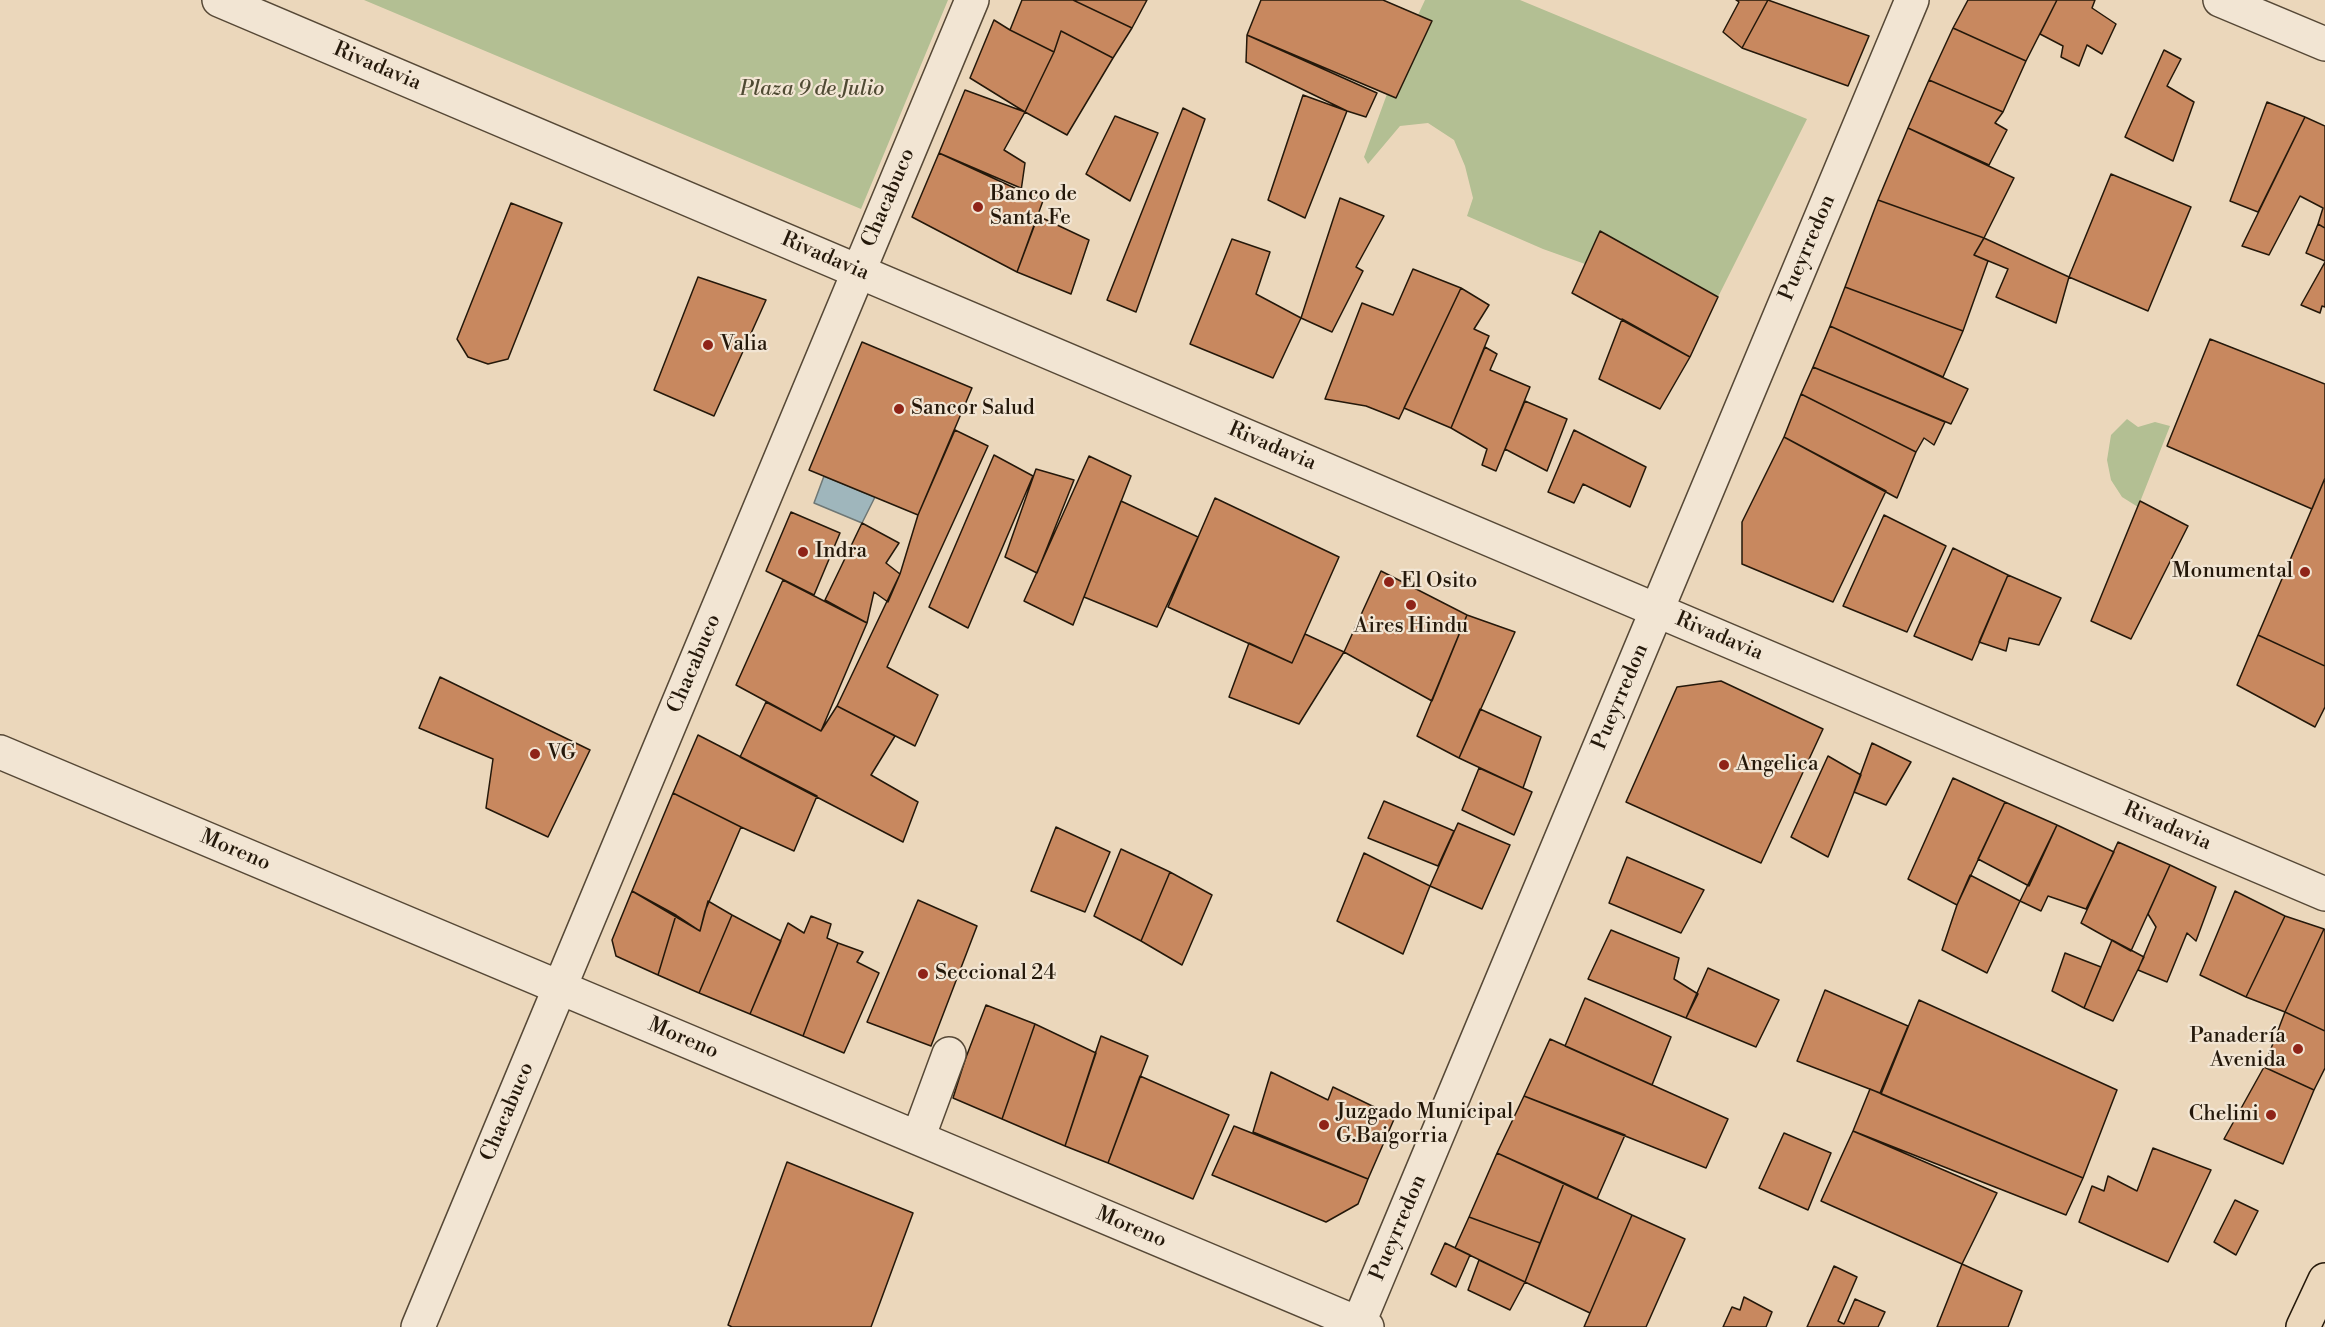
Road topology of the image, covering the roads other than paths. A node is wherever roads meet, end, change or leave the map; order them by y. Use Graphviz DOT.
graph roads {
  1 [pos="219,0"];
  2 [pos="972,0"];
  3 [pos="1912,0"];
  4 [pos="2220,0"];
  5 [pos="2325,44"];
  6 [pos="859,271"];
  7 [pos="1657,610"];
  8 [pos="0,752"];
  9 [pos="2325,894"];
  10 [pos="560,987"];
  11 [pos="949,1054"];
  12 [pos="918,1138"];
  13 [pos="2325,1280"];
  14 [pos="1361,1326"];
  15 [pos="418,1327"];
  16 [pos="2303,1327"];
  1 -- 6 [label="street, Rivadavia"];
  2 -- 6 [label="street, Chacabuco"];
  3 -- 7 [label="street, Pueyrredon"];
  4 -- 5 [label="street"];
  6 -- 7 [label="street, Rivadavia"];
  6 -- 10 [label="street, Chacabuco"];
  7 -- 9 [label="street, Rivadavia"];
  7 -- 14 [label="street, Pueyrredon"];
  8 -- 10 [label="street, Moreno"];
  10 -- 12 [label="street, Moreno"];
  10 -- 15 [label="street, Chacabuco"];
  11 -- 12 [label="street"];
  12 -- 14 [label="street, Moreno"];
  13 -- 16 [label="main road"];
}
